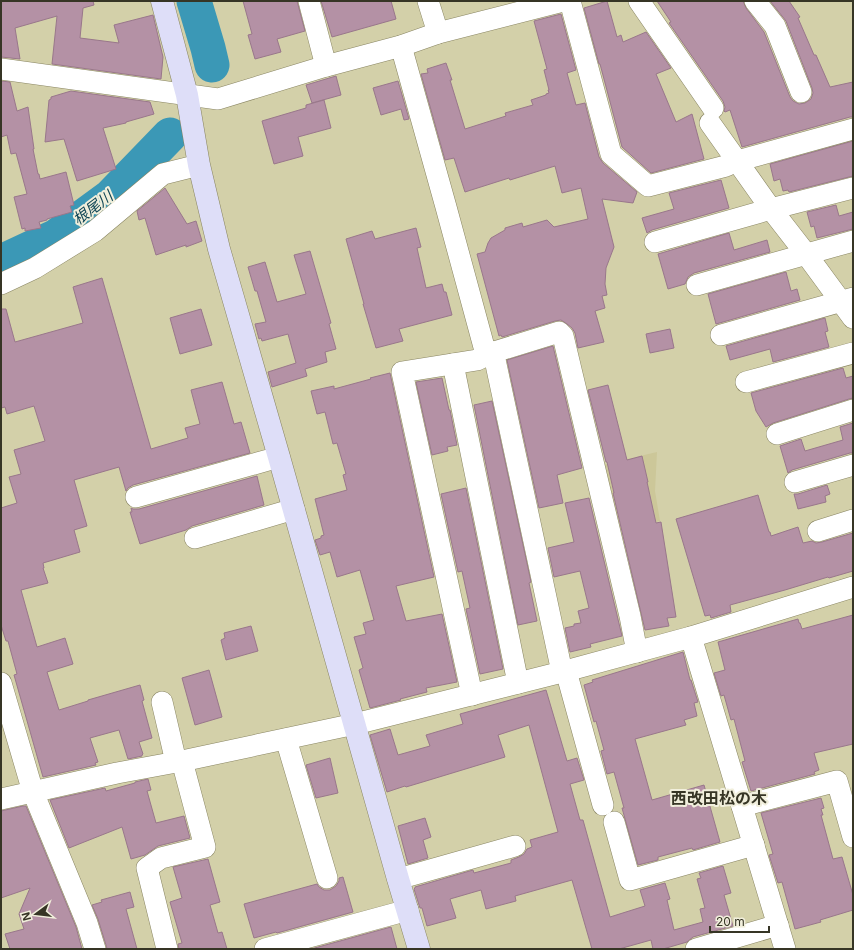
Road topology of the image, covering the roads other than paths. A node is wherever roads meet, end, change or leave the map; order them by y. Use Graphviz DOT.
graph roads {
  1 [pos="162,1"];
  2 [pos="309,1"];
  3 [pos="428,1"];
  4 [pos="563,1"];
  5 [pos="570,1"];
  6 [pos="639,1"];
  7 [pos="755,1"];
  8 [pos="438,33"];
  9 [pos="401,46"];
  10 [pos="326,66"];
  11 [pos="1,69"];
  12 [pos="802,92"];
  13 [pos="187,94"];
  14 [pos="853,130"];
  15 [pos="737,161"];
  16 [pos="199,165"];
  17 [pos="853,188"];
  18 [pos="771,210"];
  19 [pos="853,241"];
  20 [pos="655,242"];
  21 [pos="806,254"];
  22 [pos="1,284"];
  23 [pos="697,285"];
  24 [pos="849,306"];
  25 [pos="721,335"];
  26 [pos="491,353"];
  27 [pos="853,353"];
  28 [pos="453,364"];
  29 [pos="746,382"];
  30 [pos="853,410"];
  31 [pos="777,434"];
  32 [pos="279,457"];
  33 [pos="853,465"];
  34 [pos="795,482"];
  35 [pos="136,497"];
  36 [pos="294,509"];
  37 [pos="853,520"];
  38 [pos="818,531"];
  39 [pos="194,538"];
  40 [pos="853,587"];
  41 [pos="691,637"];
  42 [pos="637,652"];
  43 [pos="564,672"];
  44 [pos="1,683"];
  45 [pos="518,683"];
  46 [pos="472,695"];
  47 [pos="162,702"];
  48 [pos="355,724"];
  49 [pos="286,739"];
  50 [pos="179,762"];
  51 [pos="33,792"];
  52 [pos="1,799"];
  53 [pos="742,806"];
  54 [pos="853,836"];
  55 [pos="754,845"];
  56 [pos="515,846"];
  57 [pos="327,878"];
  58 [pos="398,879"];
  59 [pos="408,910"];
  60 [pos="778,925"];
  61 [pos="721,946"];
  62 [pos="95,949"];
  63 [pos="167,949"];
  64 [pos="265,949"];
  65 [pos="419,949"];
  66 [pos="696,949"];
  67 [pos="785,949"];
  1 -- 13 [label="street"];
  2 -- 10 [label="street"];
  3 -- 8 [label="street"];
  4 -- 8 [label="street"];
  5 -- 15 [label="street"];
  6 -- 15 [label="street"];
  7 -- 12 [label="street"];
  8 -- 9 [label="street"];
  9 -- 10 [label="street"];
  9 -- 26 [label="street"];
  10 -- 13 [label="street"];
  11 -- 13 [label="street"];
  13 -- 16 [label="street"];
  14 -- 15 [label="street"];
  15 -- 18 [label="street"];
  16 -- 22 [label="street"];
  16 -- 32 [label="street"];
  17 -- 18 [label="street"];
  18 -- 20 [label="street"];
  18 -- 21 [label="street"];
  19 -- 21 [label="street"];
  21 -- 23 [label="street"];
  21 -- 24 [label="street"];
  24 -- 25 [label="street"];
  26 -- 28 [label="street"];
  26 -- 42 [label="street"];
  26 -- 43 [label="street"];
  27 -- 29 [label="street"];
  28 -- 45 [label="street"];
  28 -- 46 [label="street"];
  30 -- 31 [label="street"];
  32 -- 35 [label="street"];
  32 -- 36 [label="street"];
  33 -- 34 [label="street"];
  36 -- 39 [label="street"];
  36 -- 48 [label="street"];
  37 -- 38 [label="street"];
  40 -- 41 [label="street"];
  41 -- 42 [label="street"];
  41 -- 53 [label="street"];
  42 -- 43 [label="street"];
  43 -- 45 [label="street"];
  43 -- 55 [label="street"];
  44 -- 51 [label="street"];
  45 -- 46 [label="street"];
  46 -- 48 [label="street"];
  47 -- 50 [label="street"];
  48 -- 49 [label="street"];
  48 -- 58 [label="street"];
  49 -- 50 [label="street"];
  49 -- 57 [label="street"];
  50 -- 51 [label="street"];
  50 -- 63 [label="street"];
  51 -- 52 [label="street"];
  51 -- 62 [label="street"];
  53 -- 54 [label="street"];
  53 -- 55 [label="street"];
  55 -- 60 [label="street"];
  56 -- 58 [label="street"];
  58 -- 59 [label="street"];
  59 -- 64 [label="street"];
  59 -- 65 [label="street"];
  60 -- 61 [label="street"];
  60 -- 67 [label="street"];
  61 -- 66 [label="street"];
}
